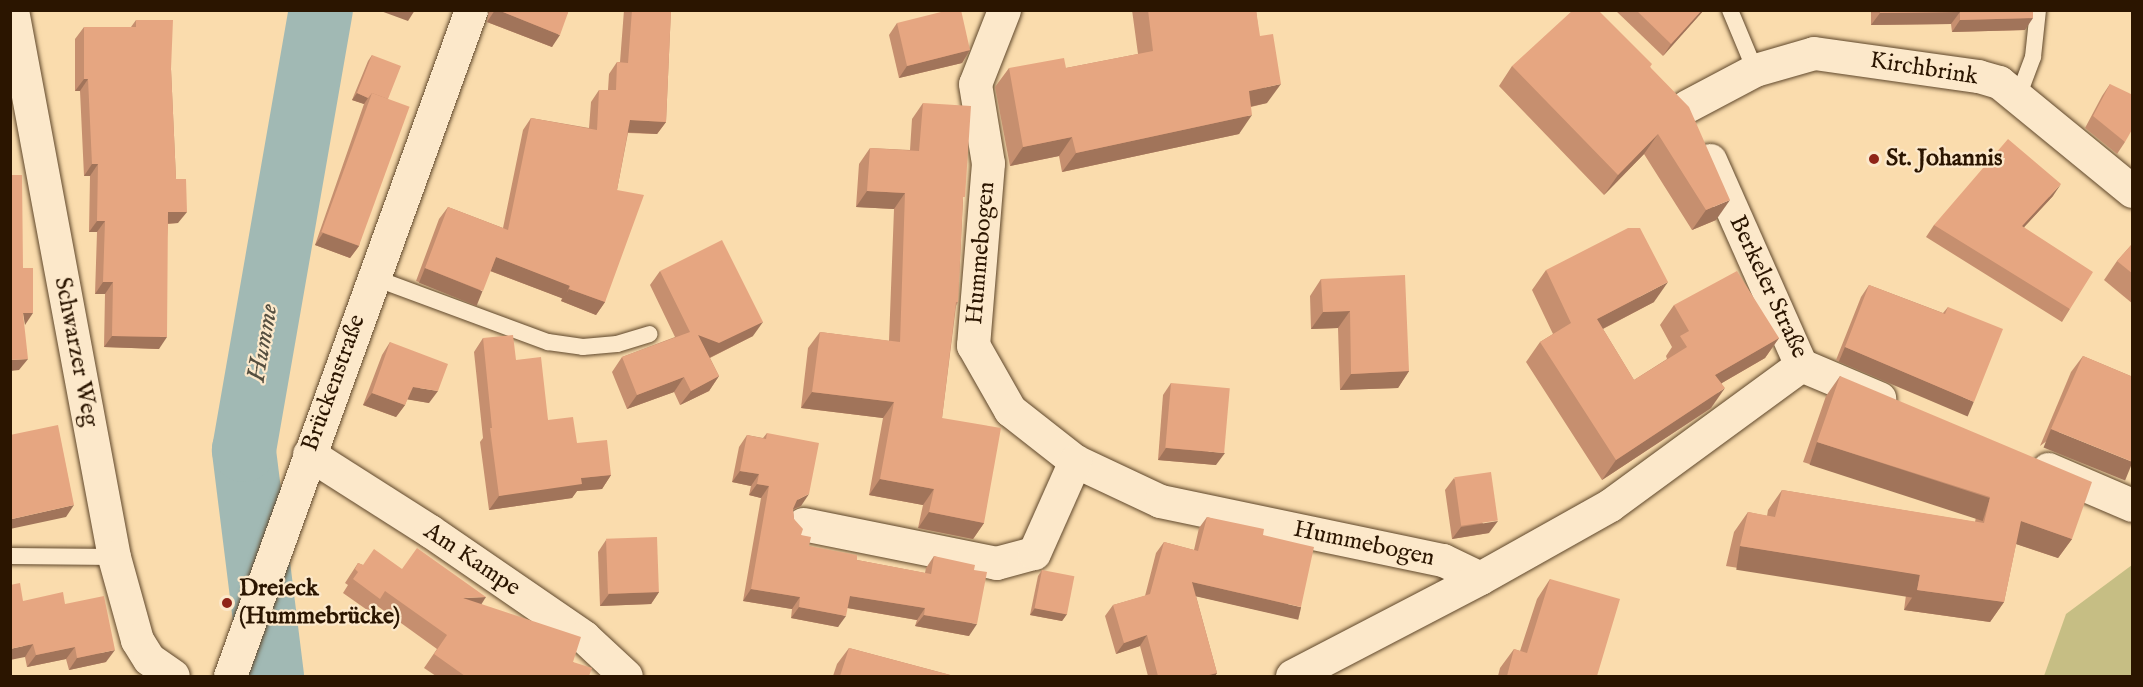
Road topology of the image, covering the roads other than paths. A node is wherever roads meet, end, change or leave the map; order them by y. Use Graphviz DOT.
graph roads {
  1 [pos="12,10"];
  2 [pos="471,10"];
  3 [pos="1004,10"];
  4 [pos="1730,10"];
  5 [pos="2038,10"];
  6 [pos="1755,70"];
  7 [pos="1662,82"];
  8 [pos="2019,97"];
  9 [pos="1687,106"];
  10 [pos="2133,191"];
  11 [pos="372,277"];
  12 [pos="650,333"];
  13 [pos="1801,364"];
  14 [pos="1908,410"];
  15 [pos="309,454"];
  16 [pos="2025,460"];
  17 [pos="1075,461"];
  18 [pos="2133,505"];
  19 [pos="802,524"];
  20 [pos="10,556"];
  21 [pos="114,557"];
  22 [pos="1480,578"];
  23 [pos="235,664"];
  24 [pos="173,676"];
  25 [pos="627,676"];
  26 [pos="1292,676"];
  1 -- 21 [label="street, Schwarzer Weg"];
  2 -- 11 [label="street, Brückenstraße"];
  3 -- 17 [label="street, Hummebogen"];
  4 -- 6 [label="lane"];
  5 -- 8 [label="lane"];
  6 -- 8 [label="street, Kirchbrink"];
  6 -- 9 [label="street, Kirchbrink"];
  7 -- 9 [label="street, Berkeler Straße"];
  8 -- 10 [label="street, Kirchbrink"];
  9 -- 13 [label="street, Berkeler Straße"];
  11 -- 12 [label="lane"];
  11 -- 15 [label="street, Brückenstraße"];
  13 -- 14 [label="street, Berkeler Straße"];
  13 -- 22 [label="street, Hummebogen"];
  15 -- 23 [label="street, Brückenstraße"];
  15 -- 25 [label="street, Am Kampe"];
  16 -- 18 [label="street"];
  17 -- 19 [label="street"];
  17 -- 22 [label="street, Hummebogen"];
  20 -- 21 [label="lane"];
  21 -- 24 [label="street, Schwarzer Weg"];
  22 -- 26 [label="street, Hummebogen"];
}
